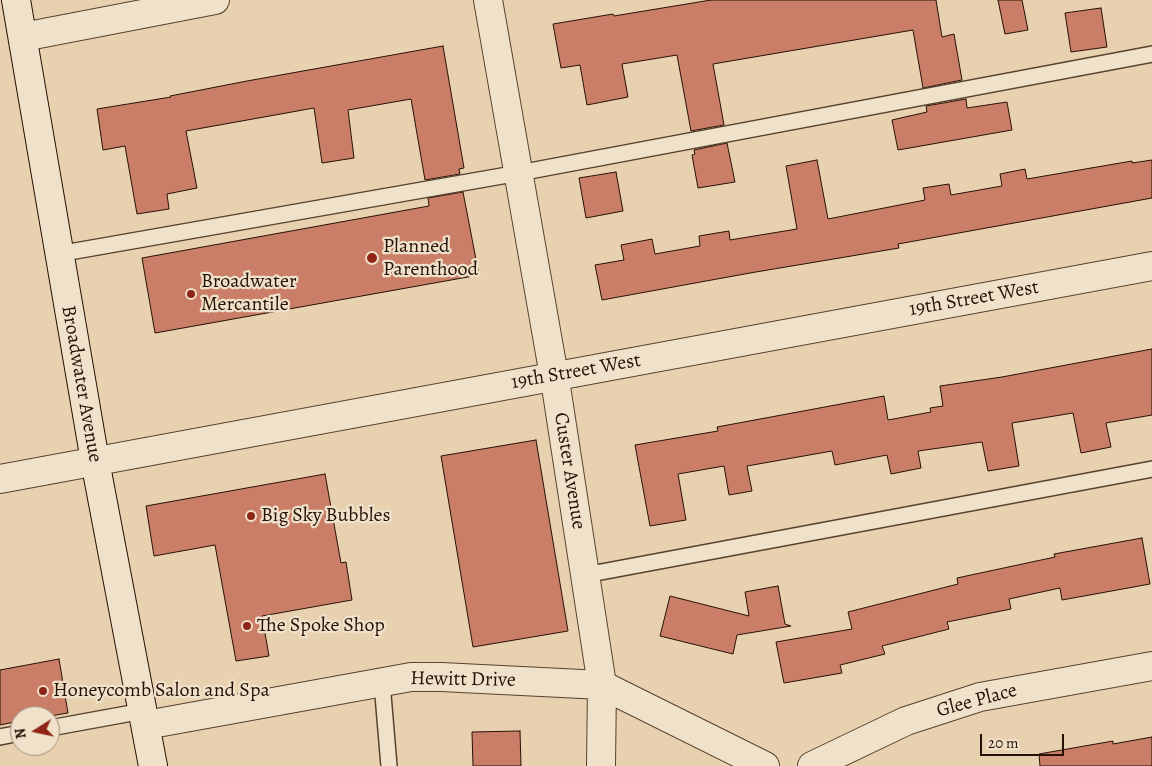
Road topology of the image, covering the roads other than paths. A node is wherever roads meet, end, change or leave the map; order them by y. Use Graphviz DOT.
graph roads {
  1 [pos="16,0"];
  2 [pos="215,0"];
  3 [pos="488,0"];
  4 [pos="23,37"];
  5 [pos="1152,54"];
  6 [pos="518,173"];
  7 [pos="58,254"];
  8 [pos="1152,266"];
  9 [pos="554,376"];
  10 [pos="95,460"];
  11 [pos="1152,470"];
  12 [pos="0,478"];
  13 [pos="585,575"];
  14 [pos="1152,666"];
  15 [pos="382,683"];
  16 [pos="602,685"];
  17 [pos="144,718"];
  18 [pos="60,727"];
  19 [pos="153,766"];
  20 [pos="389,766"];
  21 [pos="601,766"];
  22 [pos="765,766"];
  23 [pos="812,766"];
  1 -- 4 [label="street, Broadwater Avenue"];
  2 -- 4 [label="street"];
  3 -- 6 [label="street, Custer Avenue"];
  4 -- 7 [label="street, Broadwater Avenue"];
  5 -- 6 [label="lane"];
  6 -- 7 [label="lane"];
  6 -- 9 [label="street, Custer Avenue"];
  7 -- 10 [label="street, Broadwater Avenue"];
  8 -- 9 [label="street, 19th Street West"];
  9 -- 10 [label="street, 19th Street West"];
  9 -- 13 [label="street, Custer Avenue"];
  10 -- 12 [label="street, 19th Street West"];
  10 -- 17 [label="street, Broadwater Avenue"];
  11 -- 13 [label="lane"];
  13 -- 16 [label="street, Custer Avenue"];
  14 -- 23 [label="street, Glee Place"];
  15 -- 16 [label="street, Hewitt Drive"];
  15 -- 17 [label="street, Hewitt Drive"];
  15 -- 20 [label="lane"];
  16 -- 21 [label="street, Custer Avenue"];
  16 -- 22 [label="street, Hewitt Drive"];
  17 -- 18 [label="lane"];
  17 -- 19 [label="street, Broadwater Avenue"];
}
